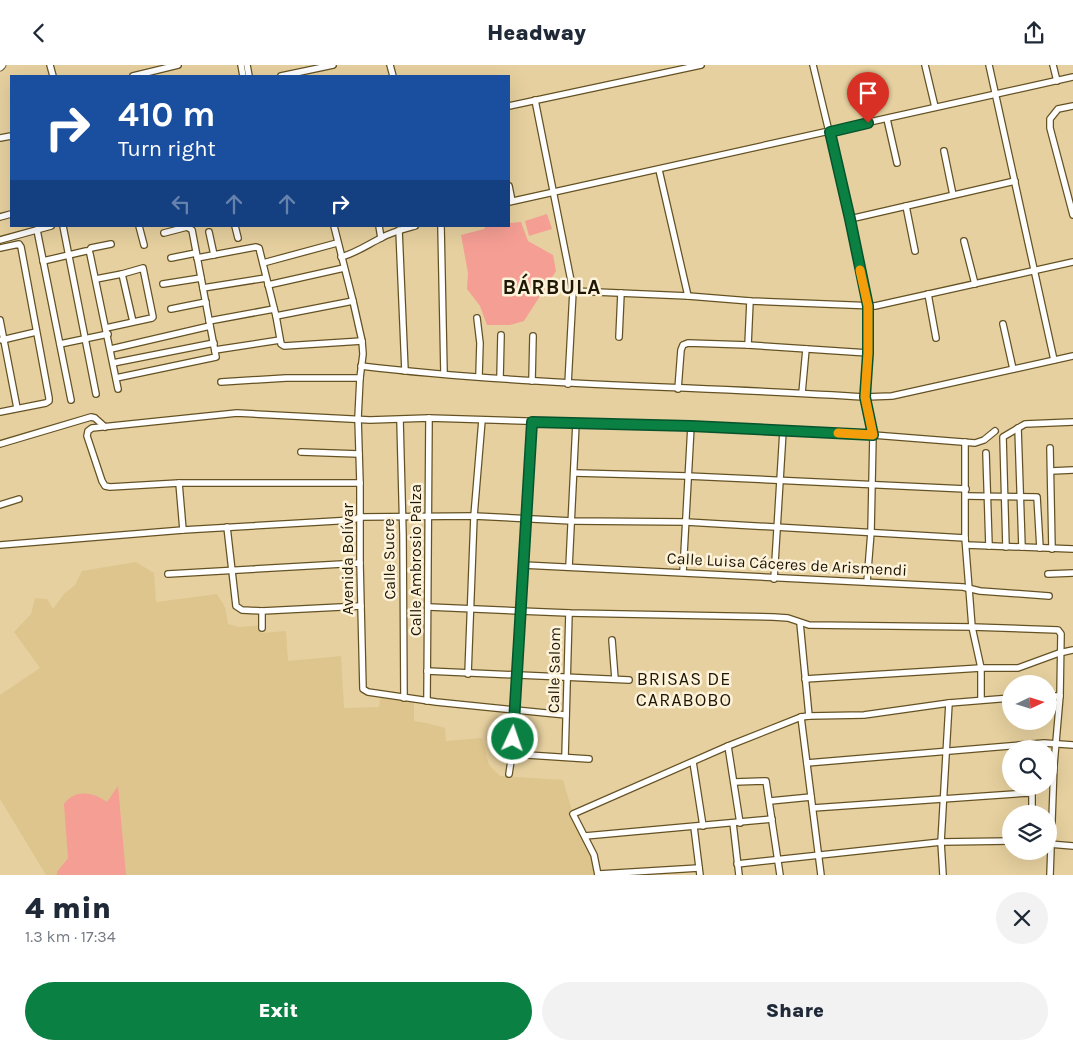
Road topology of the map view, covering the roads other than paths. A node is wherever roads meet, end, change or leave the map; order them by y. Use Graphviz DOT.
graph roads {
  1 [pos="178,65"];
  2 [pos="333,65"];
  3 [pos="702,65"];
  4 [pos="813,65"];
  5 [pos="925,65"];
  6 [pos="989,65"];
  7 [pos="1053,65"];
  8 [pos="137,75"];
  9 [pos="286,75"];
  10 [pos="1073,77"];
  11 [pos="1057,81"];
  12 [pos="997,94"];
  13 [pos="535,100"];
  14 [pos="1073,106"];
  15 [pos="510,107"];
  16 [pos="936,107"];
  17 [pos="887,119"];
  18 [pos="830,132"];
  19 [pos="944,151"];
  20 [pos="897,163"];
  21 [pos="659,170"];
  22 [pos="1015,181"];
  23 [pos="555,193"];
  24 [pos="953,195"];
  25 [pos="510,202"];
  26 [pos="906,206"];
  27 [pos="1073,215"];
  28 [pos="850,219"];
  29 [pos="48,227"];
  30 [pos="63,227"];
  31 [pos="139,227"];
  32 [pos="235,227"];
  33 [pos="334,227"];
  34 [pos="379,227"];
  35 [pos="411,227"];
  36 [pos="441,227"];
  37 [pos="37,230"];
  38 [pos="399,230"];
  39 [pos="208,232"];
  40 [pos="164,233"];
  41 [pos="238,238"];
  42 [pos="381,238"];
  43 [pos="0,240"];
  44 [pos="964,241"];
  45 [pos="111,243"];
  46 [pos="338,243"];
  47 [pos="144,245"];
  48 [pos="0,248"];
  49 [pos="89,251"];
  50 [pos="915,251"];
  51 [pos="68,255"];
  52 [pos="196,255"];
  53 [pos="214,255"];
  54 [pos="341,257"];
  55 [pos="171,258"];
  56 [pos="43,261"];
  57 [pos="1073,262"];
  58 [pos="263,263"];
  59 [pos="344,268"];
  60 [pos="1034,271"];
  61 [pos="122,274"];
  62 [pos="201,278"];
  63 [pos="266,278"];
  64 [pos="96,279"];
  65 [pos="163,284"];
  66 [pos="975,284"];
  67 [pos="268,285"];
  68 [pos="203,288"];
  69 [pos="573,291"];
  70 [pos="621,293"];
  71 [pos="928,294"];
  72 [pos="688,296"];
  73 [pos="353,301"];
  74 [pos="750,301"];
  75 [pos="206,302"];
  76 [pos="868,306"];
  77 [pos="171,309"];
  78 [pos="274,309"];
  79 [pos="276,316"];
  80 [pos="477,318"];
  81 [pos="0,320"];
  82 [pos="132,322"];
  83 [pos="210,323"];
  84 [pos="1003,324"];
  85 [pos="107,331"];
  86 [pos="36,332"];
  87 [pos="501,335"];
  88 [pos="532,336"];
  89 [pos="619,337"];
  90 [pos="85,339"];
  91 [pos="936,339"];
  92 [pos="2,340"];
  93 [pos="280,340"];
  94 [pos="362,341"];
  95 [pos="214,343"];
  96 [pos="60,344"];
  97 [pos="748,345"];
  98 [pos="111,349"];
  99 [pos="806,349"];
  100 [pos="215,350"];
  101 [pos="868,353"];
  102 [pos="1073,356"];
  103 [pos="1054,360"];
  104 [pos="113,363"];
  105 [pos="361,366"];
  106 [pos="1013,369"];
  107 [pos="405,371"];
  108 [pos="444,373"];
  109 [pos="479,376"];
  110 [pos="360,378"];
  111 [pos="500,378"];
  112 [pos="116,379"];
  113 [pos="532,381"];
  114 [pos="221,382"];
  115 [pos="568,384"];
  116 [pos="118,389"];
  117 [pos="678,389"];
  118 [pos="802,393"];
  119 [pos="96,394"];
  120 [pos="865,397"];
  121 [pos="71,400"];
  122 [pos="17,408"];
  123 [pos="0,412"];
  124 [pos="358,418"];
  125 [pos="429,419"];
  126 [pos="400,420"];
  127 [pos="482,420"];
  128 [pos="532,422"];
  129 [pos="1073,422"];
  130 [pos="576,423"];
  131 [pos="691,426"];
  132 [pos="104,427"];
  133 [pos="1018,428"];
  134 [pos="783,431"];
  135 [pos="995,431"];
  136 [pos="873,435"];
  137 [pos="965,442"];
  138 [pos="0,445"];
  139 [pos="1050,448"];
  140 [pos="301,451"];
  141 [pos="986,453"];
  142 [pos="359,454"];
  143 [pos="1073,470"];
  144 [pos="1051,471"];
  145 [pos="574,473"];
  146 [pos="687,476"];
  147 [pos="780,481"];
  148 [pos="180,483"];
  149 [pos="360,483"];
  150 [pos="871,485"];
  151 [pos="966,489"];
  152 [pos="966,496"];
  153 [pos="987,496"];
  154 [pos="1005,497"];
  155 [pos="1021,497"];
  156 [pos="19,499"];
  157 [pos="0,505"];
  158 [pos="402,516"];
  159 [pos="429,516"];
  160 [pos="474,516"];
  161 [pos="360,517"];
  162 [pos="526,517"];
  163 [pos="572,521"];
  164 [pos="686,522"];
  165 [pos="227,527"];
  166 [pos="776,528"];
  167 [pos="183,530"];
  168 [pos="871,532"];
  169 [pos="965,538"];
  170 [pos="0,545"];
  171 [pos="966,545"];
  172 [pos="988,546"];
  173 [pos="1006,547"];
  174 [pos="1022,547"];
  175 [pos="1040,547"];
  176 [pos="1052,549"];
  177 [pos="1073,549"];
  178 [pos="360,563"];
  179 [pos="523,565"];
  180 [pos="569,567"];
  181 [pos="233,570"];
  182 [pos="683,572"];
  183 [pos="1073,573"];
  184 [pos="168,574"];
  185 [pos="1048,574"];
  186 [pos="774,579"];
  187 [pos="867,582"];
  188 [pos="970,588"];
  189 [pos="1049,596"];
  190 [pos="360,606"];
  191 [pos="429,607"];
  192 [pos="471,609"];
  193 [pos="262,611"];
  194 [pos="520,611"];
  195 [pos="569,613"];
  196 [pos="800,623"];
  197 [pos="972,627"];
  198 [pos="262,629"];
  199 [pos="612,640"];
  200 [pos="1073,650"];
  201 [pos="1059,653"];
  202 [pos="981,669"];
  203 [pos="427,671"];
  204 [pos="468,673"];
  205 [pos="518,675"];
  206 [pos="566,677"];
  207 [pos="615,679"];
  208 [pos="805,679"];
  209 [pos="629,680"];
  210 [pos="1060,695"];
  211 [pos="404,698"];
  212 [pos="1002,699"];
  213 [pos="981,700"];
  214 [pos="427,701"];
  215 [pos="949,703"];
  216 [pos="514,709"];
  217 [pos="566,715"];
  218 [pos="809,716"];
  219 [pos="801,717"];
  220 [pos="1057,743"];
  221 [pos="1073,745"];
  222 [pos="728,746"];
  223 [pos="1002,748"];
  224 [pos="947,752"];
  225 [pos="512,755"];
  226 [pos="565,757"];
  227 [pos="589,759"];
  228 [pos="693,762"];
  229 [pos="807,763"];
  230 [pos="509,774"];
  231 [pos="734,783"];
  232 [pos="812,797"];
  233 [pos="943,798"];
  234 [pos="770,801"];
  235 [pos="1033,805"];
  236 [pos="813,808"];
  237 [pos="772,819"];
  238 [pos="733,823"];
  239 [pos="740,823"];
  240 [pos="703,826"];
  241 [pos="694,827"];
  242 [pos="584,836"];
  243 [pos="1002,841"];
  244 [pos="941,842"];
  245 [pos="1057,845"];
  246 [pos="1073,846"];
  247 [pos="818,855"];
  248 [pos="778,859"];
  249 [pos="1050,860"];
  250 [pos="737,864"];
  251 [pos="699,868"];
  252 [pos="598,874"];
  253 [pos="700,875"];
  254 [pos="739,875"];
  255 [pos="780,875"];
  256 [pos="821,875"];
  257 [pos="944,875"];
  258 [pos="1050,875"];
  1 -- 8 [label="street"];
  2 -- 9 [label="street"];
  3 -- 13 [label="street"];
  4 -- 18 [label="street"];
  5 -- 16 [label="street"];
  6 -- 12 [label="street"];
  7 -- 11 [label="street"];
  10 -- 11 [label="street"];
  11 -- 12 [label="street"];
  12 -- 16 [label="street"];
  12 -- 22 [label="street"];
  13 -- 15 [label="street"];
  13 -- 23 [label="street"];
  14 -- 27 [label="street"];
  16 -- 17 [label="street"];
  17 -- 18 [label="street"];
  17 -- 20 [label="street"];
  18 -- 21 [label="street"];
  18 -- 28 [label="street"];
  19 -- 24 [label="street"];
  21 -- 23 [label="street"];
  21 -- 72 [label="street"];
  22 -- 24 [label="street"];
  22 -- 60 [label="street"];
  23 -- 25 [label="street"];
  23 -- 69 [label="street"];
  24 -- 26 [label="street"];
  26 -- 28 [label="street"];
  26 -- 50 [label="street"];
  28 -- 76 [label="street"];
  29 -- 37 [label="street"];
  30 -- 51 [label="street"];
  31 -- 47 [label="street"];
  32 -- 41 [label="street"];
  33 -- 46 [label="street, Avenida Bolívar"];
  34 -- 42 [label="street"];
  35 -- 38 [label="street"];
  36 -- 108 [label="street"];
  37 -- 43 [label="street"];
  37 -- 56 [label="street"];
  38 -- 42 [label="street"];
  38 -- 107 [label="street"];
  39 -- 53 [label="street"];
  40 -- 52 [label="street"];
  42 -- 54 [label="street"];
  44 -- 66 [label="street"];
  45 -- 49 [label="street"];
  46 -- 54 [label="street, Avenida Bolívar"];
  46 -- 58 [label="street"];
  48 -- 86 [label="street"];
  49 -- 51 [label="street"];
  49 -- 64 [label="street"];
  51 -- 56 [label="street"];
  51 -- 90 [label="street"];
  52 -- 53 [label="street"];
  52 -- 55 [label="street"];
  52 -- 62 [label="street"];
  53 -- 58 [label="street"];
  54 -- 59 [label="street, Avenida Bolívar"];
  56 -- 96 [label="street"];
  57 -- 60 [label="street"];
  58 -- 63 [label="street"];
  59 -- 67 [label="street"];
  59 -- 73 [label="street, Avenida Bolívar"];
  60 -- 66 [label="street"];
  60 -- 103 [label="street"];
  61 -- 64 [label="street"];
  61 -- 82 [label="street"];
  61 -- 82 [label="street"];
  62 -- 65 [label="street"];
  62 -- 68 [label="street"];
  63 -- 67 [label="street"];
  63 -- 68 [label="street"];
  64 -- 85 [label="street"];
  66 -- 71 [label="street"];
  67 -- 78 [label="street"];
  68 -- 75 [label="street"];
  69 -- 70 [label="street"];
  69 -- 115 [label="street"];
  70 -- 72 [label="street"];
  70 -- 89 [label="street"];
  71 -- 76 [label="street"];
  71 -- 91 [label="street"];
  72 -- 74 [label="street"];
  73 -- 79 [label="street"];
  73 -- 94 [label="street, Avenida Bolívar"];
  74 -- 76 [label="street"];
  74 -- 97 [label="street"];
  75 -- 77 [label="street"];
  75 -- 83 [label="street"];
  76 -- 101 [label="street"];
  78 -- 79 [label="street"];
  78 -- 83 [label="street"];
  79 -- 93 [label="street"];
  80 -- 109 [label="street"];
  81 -- 92 [label="street"];
  82 -- 85 [label="street"];
  83 -- 95 [label="street"];
  83 -- 98 [label="street"];
  84 -- 106 [label="street"];
  85 -- 90 [label="street"];
  85 -- 98 [label="street"];
  86 -- 92 [label="street"];
  86 -- 122 [label="street"];
  87 -- 111 [label="street"];
  88 -- 113 [label="street"];
  90 -- 96 [label="street"];
  90 -- 119 [label="street"];
  92 -- 122 [label="street"];
  93 -- 94 [label="street"];
  93 -- 100 [label="street"];
  94 -- 105 [label="street, Avenida Bolívar"];
  95 -- 100 [label="street"];
  95 -- 104 [label="street"];
  96 -- 121 [label="street"];
  97 -- 99 [label="street"];
  97 -- 117 [label="street"];
  98 -- 104 [label="street"];
  99 -- 101 [label="street"];
  99 -- 118 [label="street"];
  100 -- 112 [label="street"];
  101 -- 120 [label="street"];
  102 -- 103 [label="street"];
  103 -- 106 [label="street"];
  104 -- 112 [label="street"];
  105 -- 107 [label="street"];
  105 -- 110 [label="street, Avenida Bolívar"];
  106 -- 120 [label="street"];
  107 -- 108 [label="street"];
  108 -- 109 [label="street"];
  109 -- 111 [label="street"];
  110 -- 114 [label="street"];
  110 -- 124 [label="street, Avenida Bolívar"];
  111 -- 113 [label="street"];
  112 -- 116 [label="street"];
  113 -- 115 [label="street"];
  115 -- 117 [label="street"];
  117 -- 118 [label="street"];
  118 -- 120 [label="street"];
  120 -- 136 [label="street"];
  122 -- 123 [label="street"];
  124 -- 126 [label="street"];
  124 -- 132 [label="street"];
  124 -- 142 [label="street, Avenida Bolívar"];
  125 -- 126 [label="street"];
  125 -- 127 [label="street"];
  125 -- 159 [label="street, Calle Ambrosio Palza"];
  126 -- 158 [label="street, Calle Sucre"];
  127 -- 128 [label="street"];
  127 -- 160 [label="street"];
  128 -- 130 [label="street"];
  128 -- 162 [label="street"];
  129 -- 133 [label="street"];
  130 -- 131 [label="street"];
  130 -- 145 [label="street"];
  131 -- 134 [label="street"];
  131 -- 146 [label="street"];
  132 -- 138 [label="street"];
  132 -- 148 [label="street"];
  133 -- 154 [label="street"];
  133 -- 155 [label="street"];
  134 -- 136 [label="street"];
  134 -- 147 [label="street"];
  135 -- 137 [label="street"];
  136 -- 137 [label="street"];
  136 -- 150 [label="street"];
  137 -- 151 [label="street"];
  139 -- 144 [label="street"];
  140 -- 142 [label="street"];
  141 -- 153 [label="street"];
  142 -- 149 [label="street, Avenida Bolívar"];
  143 -- 144 [label="street"];
  144 -- 176 [label="street"];
  145 -- 146 [label="street"];
  145 -- 163 [label="street"];
  146 -- 147 [label="street"];
  146 -- 164 [label="street"];
  147 -- 150 [label="street"];
  147 -- 166 [label="street"];
  148 -- 149 [label="street"];
  148 -- 167 [label="street"];
  149 -- 161 [label="street, Avenida Bolívar"];
  150 -- 151 [label="street"];
  150 -- 168 [label="street"];
  151 -- 152 [label="street"];
  152 -- 153 [label="street"];
  152 -- 169 [label="street"];
  153 -- 154 [label="street"];
  153 -- 172 [label="street"];
  154 -- 155 [label="street"];
  154 -- 173 [label="street"];
  155 -- 174 [label="street"];
  155 -- 175 [label="street"];
  156 -- 157 [label="street"];
  158 -- 159 [label="street"];
  158 -- 161 [label="street"];
  158 -- 211 [label="street, Calle Sucre"];
  159 -- 160 [label="street"];
  159 -- 191 [label="street, Calle Ambrosio Palza"];
  160 -- 162 [label="street"];
  160 -- 192 [label="street"];
  161 -- 165 [label="street"];
  161 -- 178 [label="street, Avenida Bolívar"];
  162 -- 163 [label="street"];
  162 -- 179 [label="street"];
  163 -- 164 [label="street"];
  163 -- 180 [label="street"];
  164 -- 166 [label="street"];
  164 -- 182 [label="street"];
  165 -- 167 [label="street"];
  165 -- 181 [label="street"];
  166 -- 168 [label="street"];
  166 -- 186 [label="street"];
  167 -- 170 [label="street"];
  168 -- 169 [label="street"];
  168 -- 187 [label="street"];
  169 -- 171 [label="street"];
  171 -- 172 [label="street"];
  171 -- 188 [label="street"];
  172 -- 173 [label="street"];
  173 -- 174 [label="street"];
  174 -- 175 [label="street"];
  175 -- 176 [label="street"];
  176 -- 177 [label="street"];
  178 -- 181 [label="street"];
  178 -- 190 [label="street, Avenida Bolívar"];
  179 -- 180 [label="street, Calle Luisa Cáceres de Arismendi"];
  179 -- 194 [label="street"];
  180 -- 182 [label="street, Calle Luisa Cáceres de Arismendi"];
  181 -- 184 [label="street"];
  181 -- 193 [label="street"];
  182 -- 186 [label="street, Calle Luisa Cáceres de Arismendi"];
  183 -- 185 [label="street"];
  186 -- 187 [label="street, Calle Luisa Cáceres de Arismendi"];
  187 -- 188 [label="street, Calle Luisa Cáceres de Arismendi"];
  188 -- 189 [label="street, Calle Luisa Cáceres de Arismendi"];
  188 -- 197 [label="street"];
  190 -- 193 [label="street"];
  190 -- 211 [label="street, Avenida Bolívar"];
  191 -- 192 [label="street"];
  191 -- 203 [label="street, Calle Ambrosio Palza"];
  192 -- 194 [label="street"];
  192 -- 204 [label="street"];
  193 -- 198 [label="street"];
  194 -- 195 [label="street"];
  194 -- 205 [label="street"];
  195 -- 196 [label="street"];
  195 -- 206 [label="street, Calle Salom"];
  196 -- 197 [label="street"];
  196 -- 208 [label="street"];
  197 -- 201 [label="street"];
  197 -- 202 [label="street"];
  199 -- 207 [label="street"];
  200 -- 201 [label="street"];
  201 -- 202 [label="street"];
  201 -- 210 [label="street"];
  202 -- 208 [label="street"];
  202 -- 213 [label="street"];
  203 -- 204 [label="street"];
  203 -- 214 [label="street, Calle Ambrosio Palza"];
  204 -- 205 [label="street"];
  205 -- 206 [label="street"];
  205 -- 216 [label="street"];
  206 -- 207 [label="street"];
  206 -- 217 [label="street, Calle Salom"];
  207 -- 209 [label="street"];
  208 -- 218 [label="street"];
  210 -- 220 [label="street"];
  211 -- 214 [label="street, Avenida Bolívar"];
  212 -- 213 [label="street"];
  213 -- 215 [label="street"];
  214 -- 216 [label="street, Avenida Bolívar"];
  215 -- 218 [label="street"];
  215 -- 224 [label="street"];
  216 -- 217 [label="street, Avenida Bolívar"];
  216 -- 225 [label="street"];
  217 -- 226 [label="street, Calle Salom"];
  218 -- 219 [label="street"];
  219 -- 222 [label="street"];
  219 -- 229 [label="street"];
  220 -- 221 [label="street"];
  222 -- 228 [label="street"];
  222 -- 231 [label="street"];
  223 -- 224 [label="street"];
  224 -- 229 [label="street"];
  224 -- 233 [label="street"];
  225 -- 226 [label="street"];
  225 -- 230 [label="street"];
  226 -- 227 [label="street"];
  228 -- 240 [label="street"];
  228 -- 242 [label="street"];
  229 -- 232 [label="street"];
  231 -- 234 [label="street"];
  231 -- 239 [label="street"];
  232 -- 234 [label="street"];
  232 -- 236 [label="street"];
  233 -- 235 [label="street"];
  233 -- 236 [label="street"];
  233 -- 244 [label="street"];
  234 -- 237 [label="street"];
  236 -- 247 [label="street"];
  237 -- 239 [label="street"];
  237 -- 248 [label="street"];
  238 -- 239 [label="street"];
  238 -- 240 [label="street"];
  238 -- 250 [label="street"];
  240 -- 241 [label="street"];
  241 -- 242 [label="street"];
  241 -- 251 [label="street"];
  242 -- 252 [label="street"];
  243 -- 244 [label="street"];
  244 -- 247 [label="street"];
  244 -- 257 [label="street"];
  245 -- 246 [label="street"];
  247 -- 248 [label="street"];
  247 -- 256 [label="street"];
  248 -- 250 [label="street"];
  248 -- 255 [label="street"];
  249 -- 258 [label="street"];
  250 -- 254 [label="street"];
  251 -- 252 [label="street"];
  251 -- 253 [label="street"];
}
